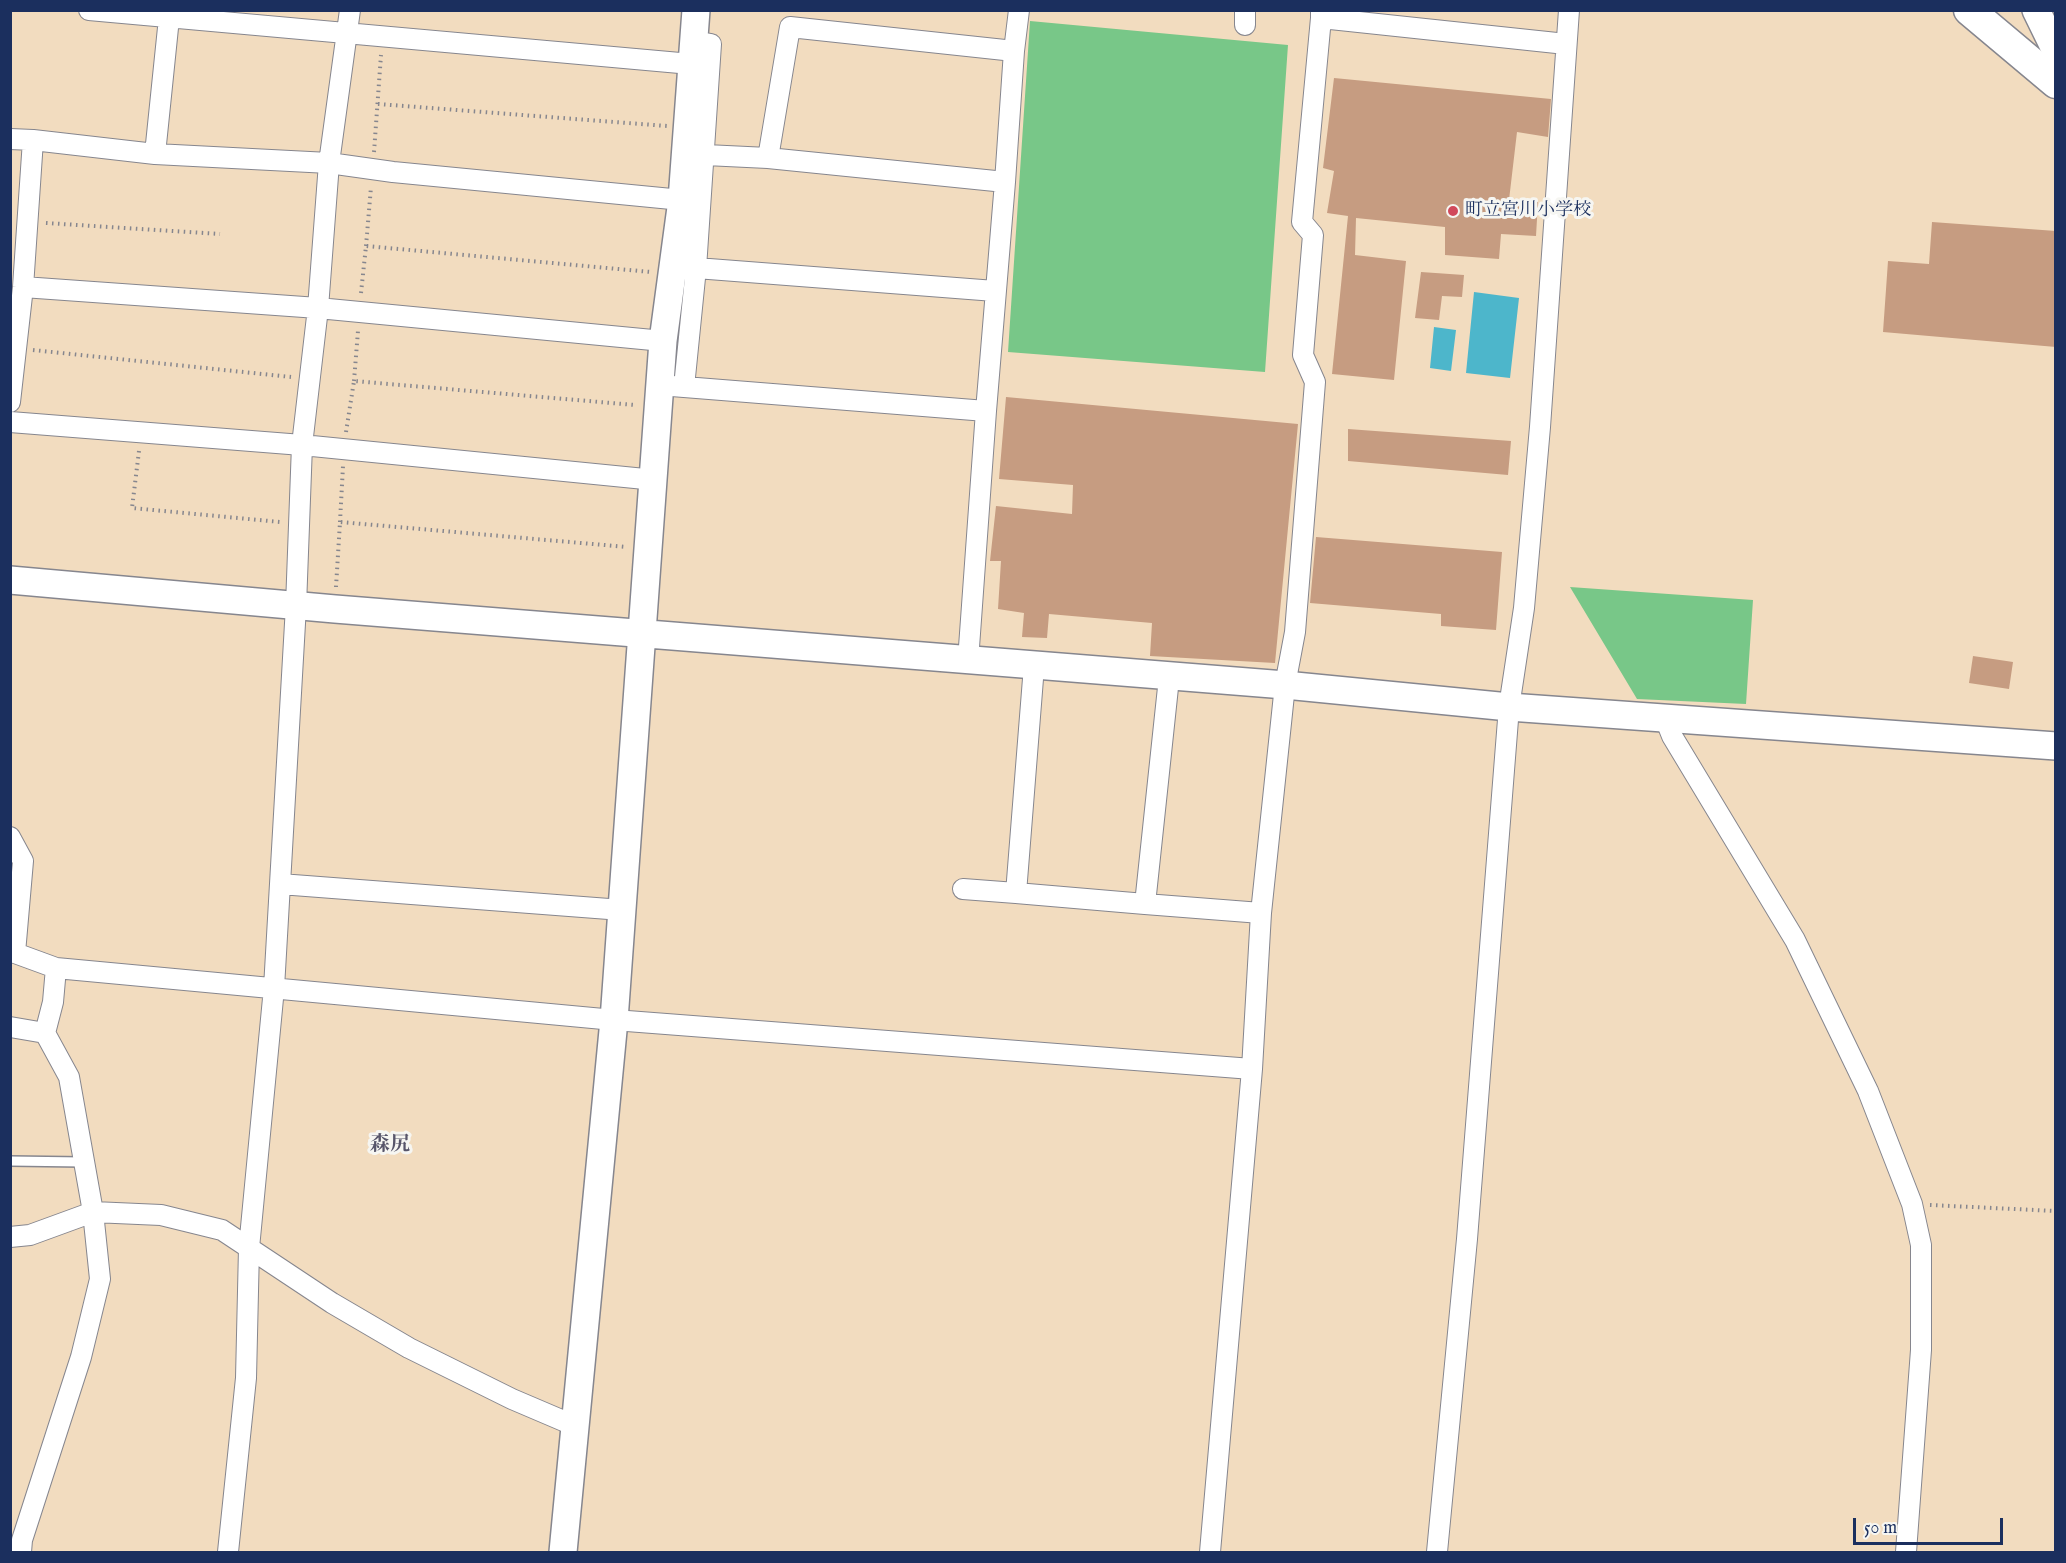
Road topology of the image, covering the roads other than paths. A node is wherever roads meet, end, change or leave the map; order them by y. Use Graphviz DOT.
graph roads {
  1 [pos="88,10"];
  2 [pos="350,10"];
  3 [pos="696,10"];
  4 [pos="1019,10"];
  5 [pos="1569,10"];
  6 [pos="1969,10"];
  7 [pos="2036,10"];
  8 [pos="1321,14"];
  9 [pos="169,18"];
  10 [pos="348,33"];
  11 [pos="1566,44"];
  12 [pos="1014,51"];
  13 [pos="2055,51"];
  14 [pos="692,52"];
  15 [pos="2055,84"];
  16 [pos="10,139"];
  17 [pos="33,140"];
  18 [pos="155,154"];
  19 [pos="695,155"];
  20 [pos="768,158"];
  21 [pos="329,163"];
  22 [pos="1005,182"];
  23 [pos="682,200"];
  24 [pos="22,213"];
  25 [pos="680,269"];
  26 [pos="23,287"];
  27 [pos="995,291"];
  28 [pos="318,308"];
  29 [pos="663,341"];
  30 [pos="667,393"];
  31 [pos="10,402"];
  32 [pos="986,411"];
  33 [pos="10,422"];
  34 [pos="302,446"];
  35 [pos="654,480"];
  36 [pos="10,580"];
  37 [pos="296,606"];
  38 [pos="641,634"];
  39 [pos="968,661"];
  40 [pos="1034,666"];
  41 [pos="1168,678"];
  42 [pos="1285,685"];
  43 [pos="1509,707"];
  44 [pos="1664,716"];
  45 [pos="2055,746"];
  46 [pos="10,837"];
  47 [pos="280,884"];
  48 [pos="963,889"];
  49 [pos="1016,893"];
  50 [pos="1145,904"];
  51 [pos="622,910"];
  52 [pos="1261,913"];
  53 [pos="56,968"];
  54 [pos="274,988"];
  55 [pos="614,1020"];
  56 [pos="10,1027"];
  57 [pos="45,1033"];
  58 [pos="1252,1070"];
  59 [pos="10,1161"];
  60 [pos="83,1162"];
  61 [pos="93,1212"];
  62 [pos="10,1237"];
  63 [pos="249,1248"];
  64 [pos="573,1425"];
  65 [pos="21,1552"];
  66 [pos="229,1552"];
  67 [pos="563,1552"];
  68 [pos="1210,1552"];
  69 [pos="1437,1552"];
  70 [pos="1906,1552"];
  1 -- 9 [label="street"];
  2 -- 10 [label="street"];
  3 -- 14 [label="street"];
  4 -- 12 [label="street"];
  5 -- 11 [label="street"];
  6 -- 15 [label="main road"];
  7 -- 13 [label="street"];
  8 -- 11 [label="street"];
  8 -- 42 [label="street"];
  9 -- 10 [label="street"];
  9 -- 18 [label="street"];
  10 -- 14 [label="street"];
  10 -- 21 [label="street"];
  11 -- 43 [label="street"];
  12 -- 20 [label="street"];
  12 -- 22 [label="street"];
  14 -- 19 [label="street"];
  14 -- 19 [label="street"];
  16 -- 17 [label="street"];
  17 -- 18 [label="street"];
  17 -- 24 [label="street"];
  18 -- 21 [label="street"];
  19 -- 20 [label="street"];
  19 -- 23 [label="street"];
  19 -- 25 [label="street"];
  20 -- 22 [label="street"];
  21 -- 23 [label="street"];
  21 -- 28 [label="street"];
  22 -- 27 [label="street"];
  23 -- 25 [label="street"];
  24 -- 26 [label="street"];
  25 -- 27 [label="street"];
  25 -- 29 [label="street"];
  25 -- 30 [label="street"];
  26 -- 28 [label="street"];
  26 -- 31 [label="street"];
  27 -- 32 [label="street"];
  28 -- 29 [label="street"];
  28 -- 34 [label="street"];
  29 -- 30 [label="street"];
  30 -- 32 [label="street"];
  30 -- 35 [label="street"];
  32 -- 39 [label="street"];
  33 -- 34 [label="street"];
  34 -- 35 [label="street"];
  34 -- 37 [label="street"];
  35 -- 38 [label="street"];
  36 -- 37 [label="street"];
  37 -- 38 [label="street"];
  37 -- 47 [label="street"];
  38 -- 39 [label="street"];
  38 -- 51 [label="street"];
  39 -- 40 [label="street"];
  40 -- 41 [label="street"];
  40 -- 49 [label="street"];
  41 -- 42 [label="street"];
  41 -- 50 [label="street"];
  42 -- 43 [label="street"];
  42 -- 52 [label="street"];
  43 -- 44 [label="street"];
  43 -- 69 [label="street"];
  44 -- 45 [label="street"];
  44 -- 70 [label="street"];
  46 -- 53 [label="street"];
  47 -- 51 [label="street"];
  47 -- 54 [label="street"];
  48 -- 49 [label="street"];
  49 -- 50 [label="street"];
  50 -- 52 [label="street"];
  51 -- 55 [label="street"];
  52 -- 58 [label="street"];
  53 -- 54 [label="street"];
  53 -- 57 [label="street"];
  54 -- 55 [label="street"];
  54 -- 63 [label="street"];
  55 -- 58 [label="street"];
  55 -- 64 [label="street"];
  56 -- 57 [label="street"];
  57 -- 60 [label="street"];
  58 -- 68 [label="street"];
  59 -- 60 [label="lane"];
  60 -- 61 [label="street"];
  61 -- 62 [label="street"];
  61 -- 63 [label="street"];
  61 -- 65 [label="street"];
  63 -- 64 [label="street"];
  63 -- 66 [label="street"];
  64 -- 67 [label="street"];
}
